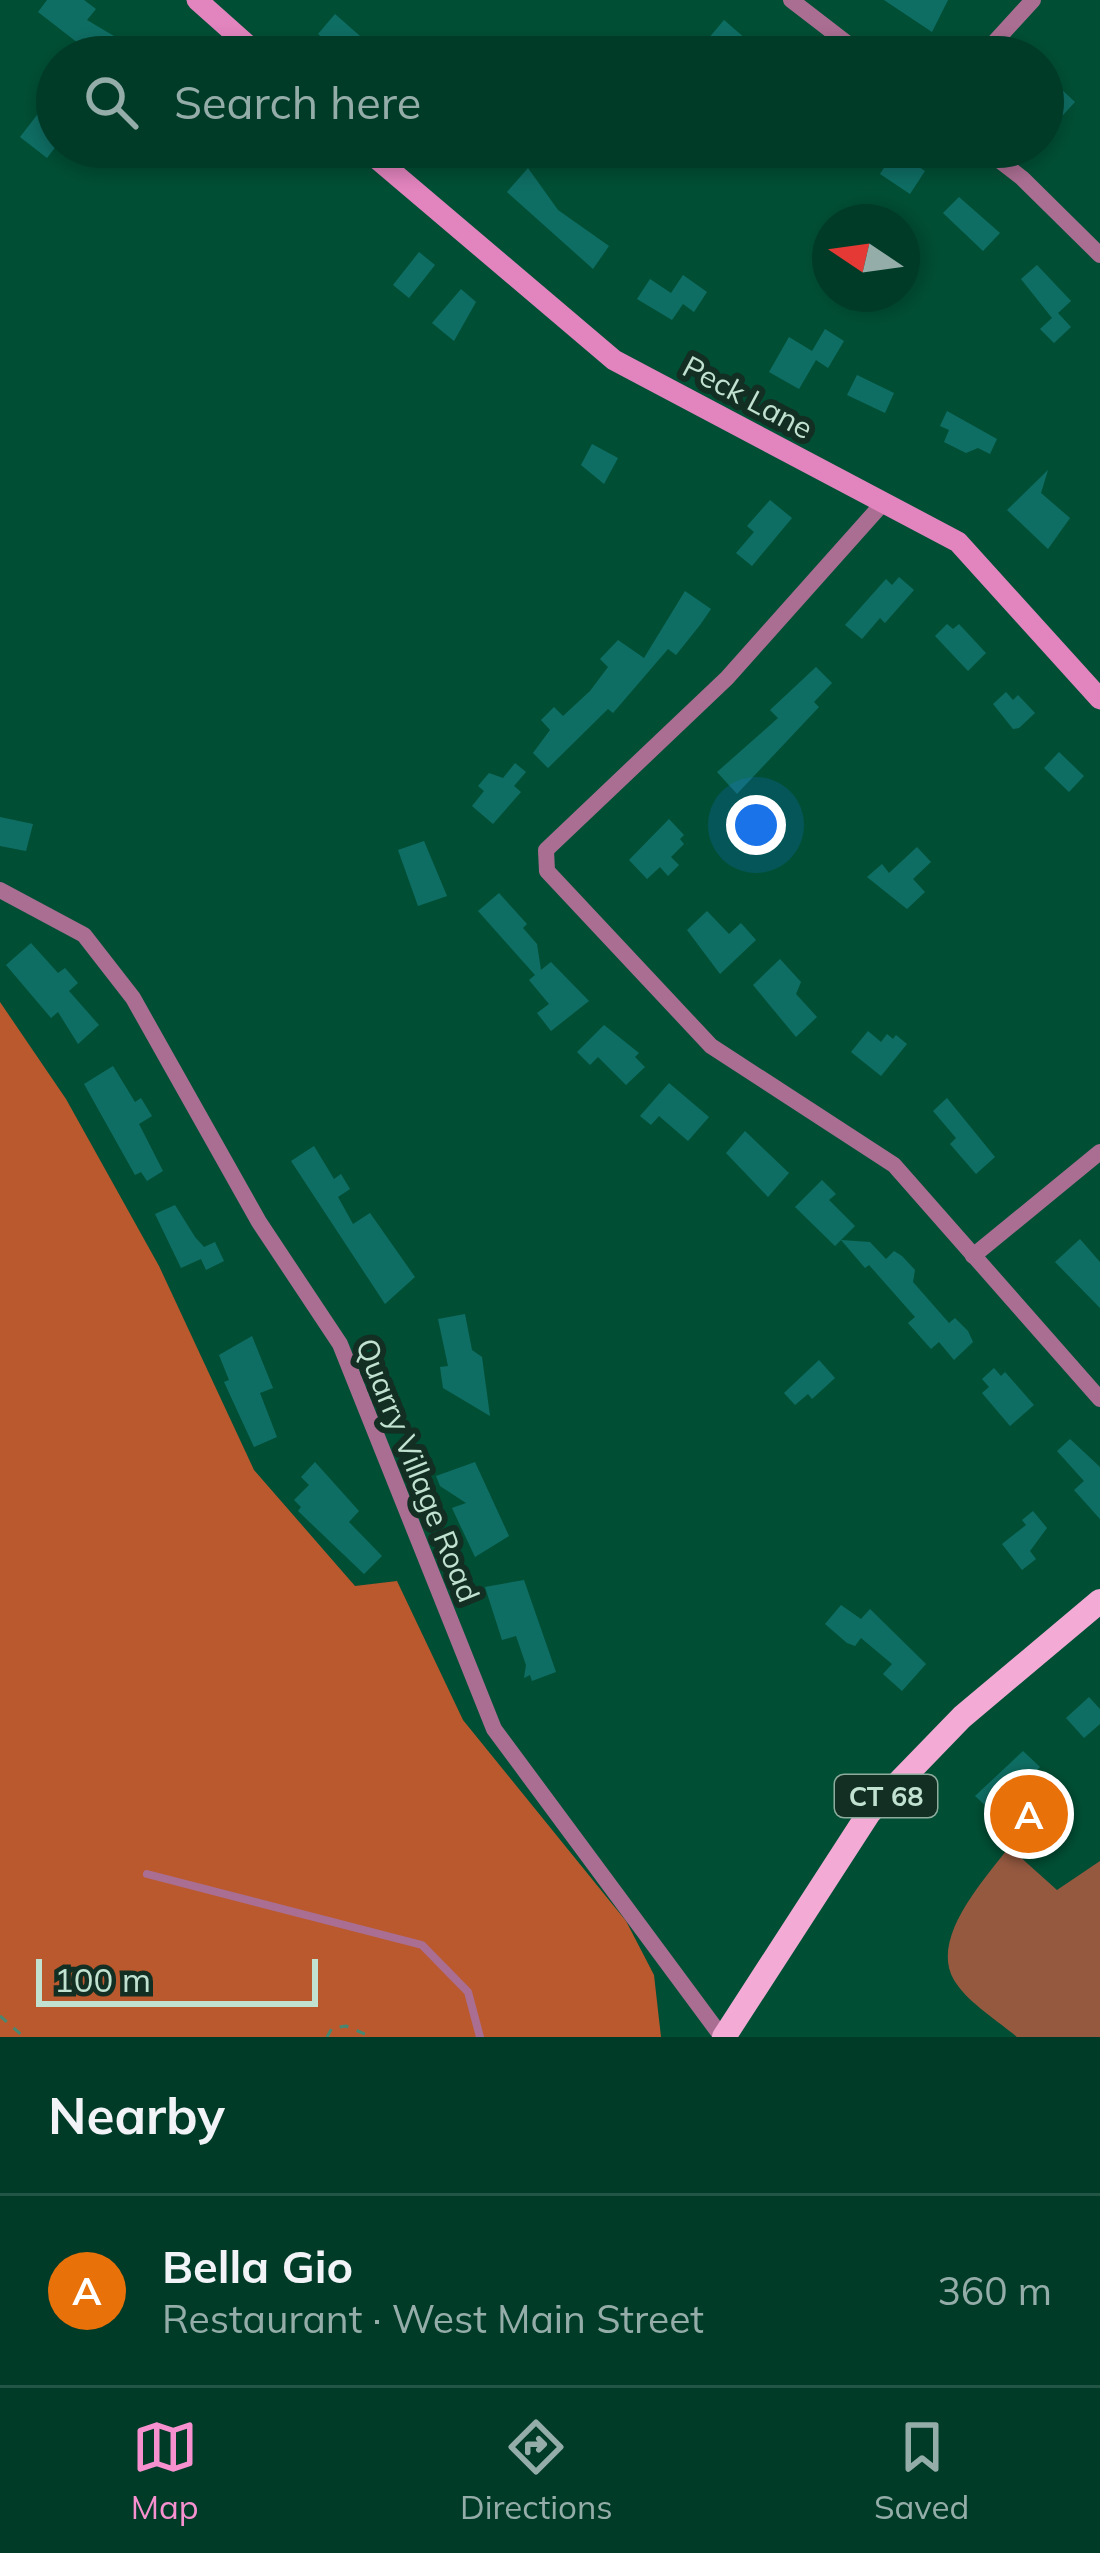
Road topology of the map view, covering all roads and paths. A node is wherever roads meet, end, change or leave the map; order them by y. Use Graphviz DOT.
graph roads {
  1 [pos="197,0"];
  2 [pos="791,0"];
  3 [pos="1033,0"];
  4 [pos="237,36"];
  5 [pos="838,36"];
  6 [pos="1000,36"];
  7 [pos="388,168"];
  8 [pos="1009,168"];
  9 [pos="1100,255"];
  10 [pos="884,502"];
  11 [pos="1100,699"];
  12 [pos="0,890"];
  13 [pos="1100,1152"];
  14 [pos="973,1256"];
  15 [pos="1100,1399"];
  16 [pos="1100,1601"];
  17 [pos="147,1874"];
  18 [pos="0,2016"];
  19 [pos="24,2037"];
  20 [pos="327,2037"];
  21 [pos="372,2037"];
  22 [pos="480,2037"];
  23 [pos="723,2037"];
  1 -- 4 [label="street"];
  2 -- 5 [label="street"];
  3 -- 6 [label="street"];
  7 -- 10 [label="street, Peck Lane"];
  8 -- 9 [label="street"];
  10 -- 11 [label="street, Peck Lane"];
  10 -- 14 [label="street"];
  12 -- 23 [label="street, Quarry Village Road"];
  13 -- 14 [label="street"];
  14 -- 15 [label="street"];
  16 -- 23 [label="main road, CT 68"];
  17 -- 22 [label="lane"];
  18 -- 19 [label="path"];
  20 -- 21 [label="path"];
}
